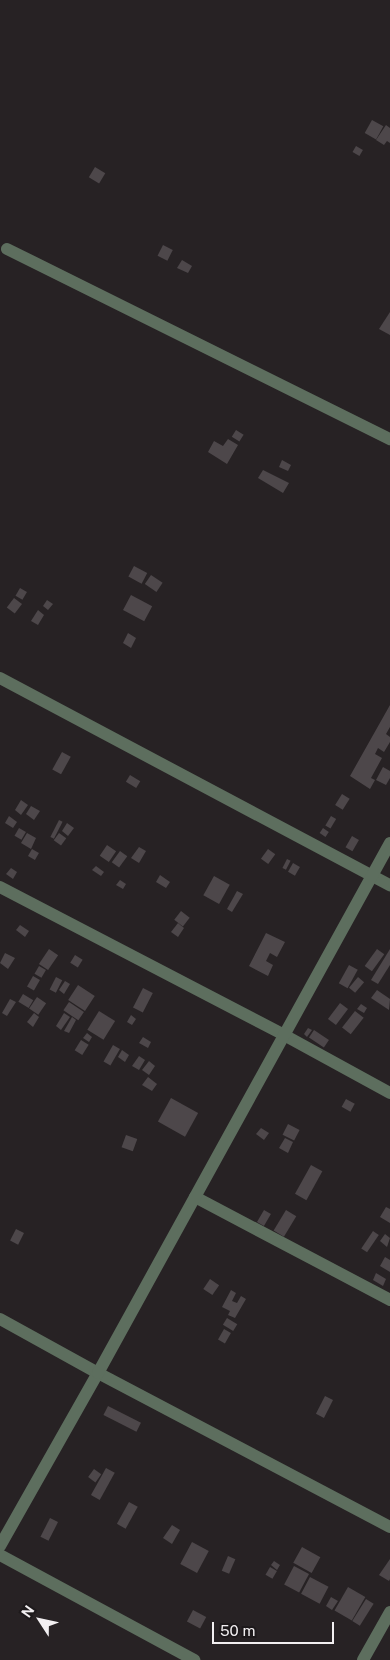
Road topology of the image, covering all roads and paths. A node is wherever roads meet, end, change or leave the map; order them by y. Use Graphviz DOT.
graph roads {
  1 [pos="7,249"];
  2 [pos="390,439"];
  3 [pos="0,678"];
  4 [pos="390,843"];
  5 [pos="372,875"];
  6 [pos="390,885"];
  7 [pos="0,887"];
  8 [pos="284,1035"];
  9 [pos="390,1093"];
  10 [pos="195,1197"];
  11 [pos="390,1300"];
  12 [pos="0,1319"];
  13 [pos="98,1374"];
  14 [pos="390,1527"];
  15 [pos="0,1546"];
  16 [pos="0,1555"];
  17 [pos="390,1612"];
  18 [pos="194,1660"];
  19 [pos="363,1660"];
  1 -- 2 [label="street"];
  3 -- 5 [label="street"];
  4 -- 5 [label="street"];
  5 -- 6 [label="street"];
  5 -- 8 [label="street"];
  7 -- 8 [label="street"];
  8 -- 9 [label="street"];
  8 -- 10 [label="street"];
  10 -- 11 [label="street"];
  10 -- 13 [label="street"];
  12 -- 13 [label="street"];
  13 -- 14 [label="street"];
  13 -- 15 [label="street"];
  16 -- 18 [label="street"];
  17 -- 19 [label="street"];
}
